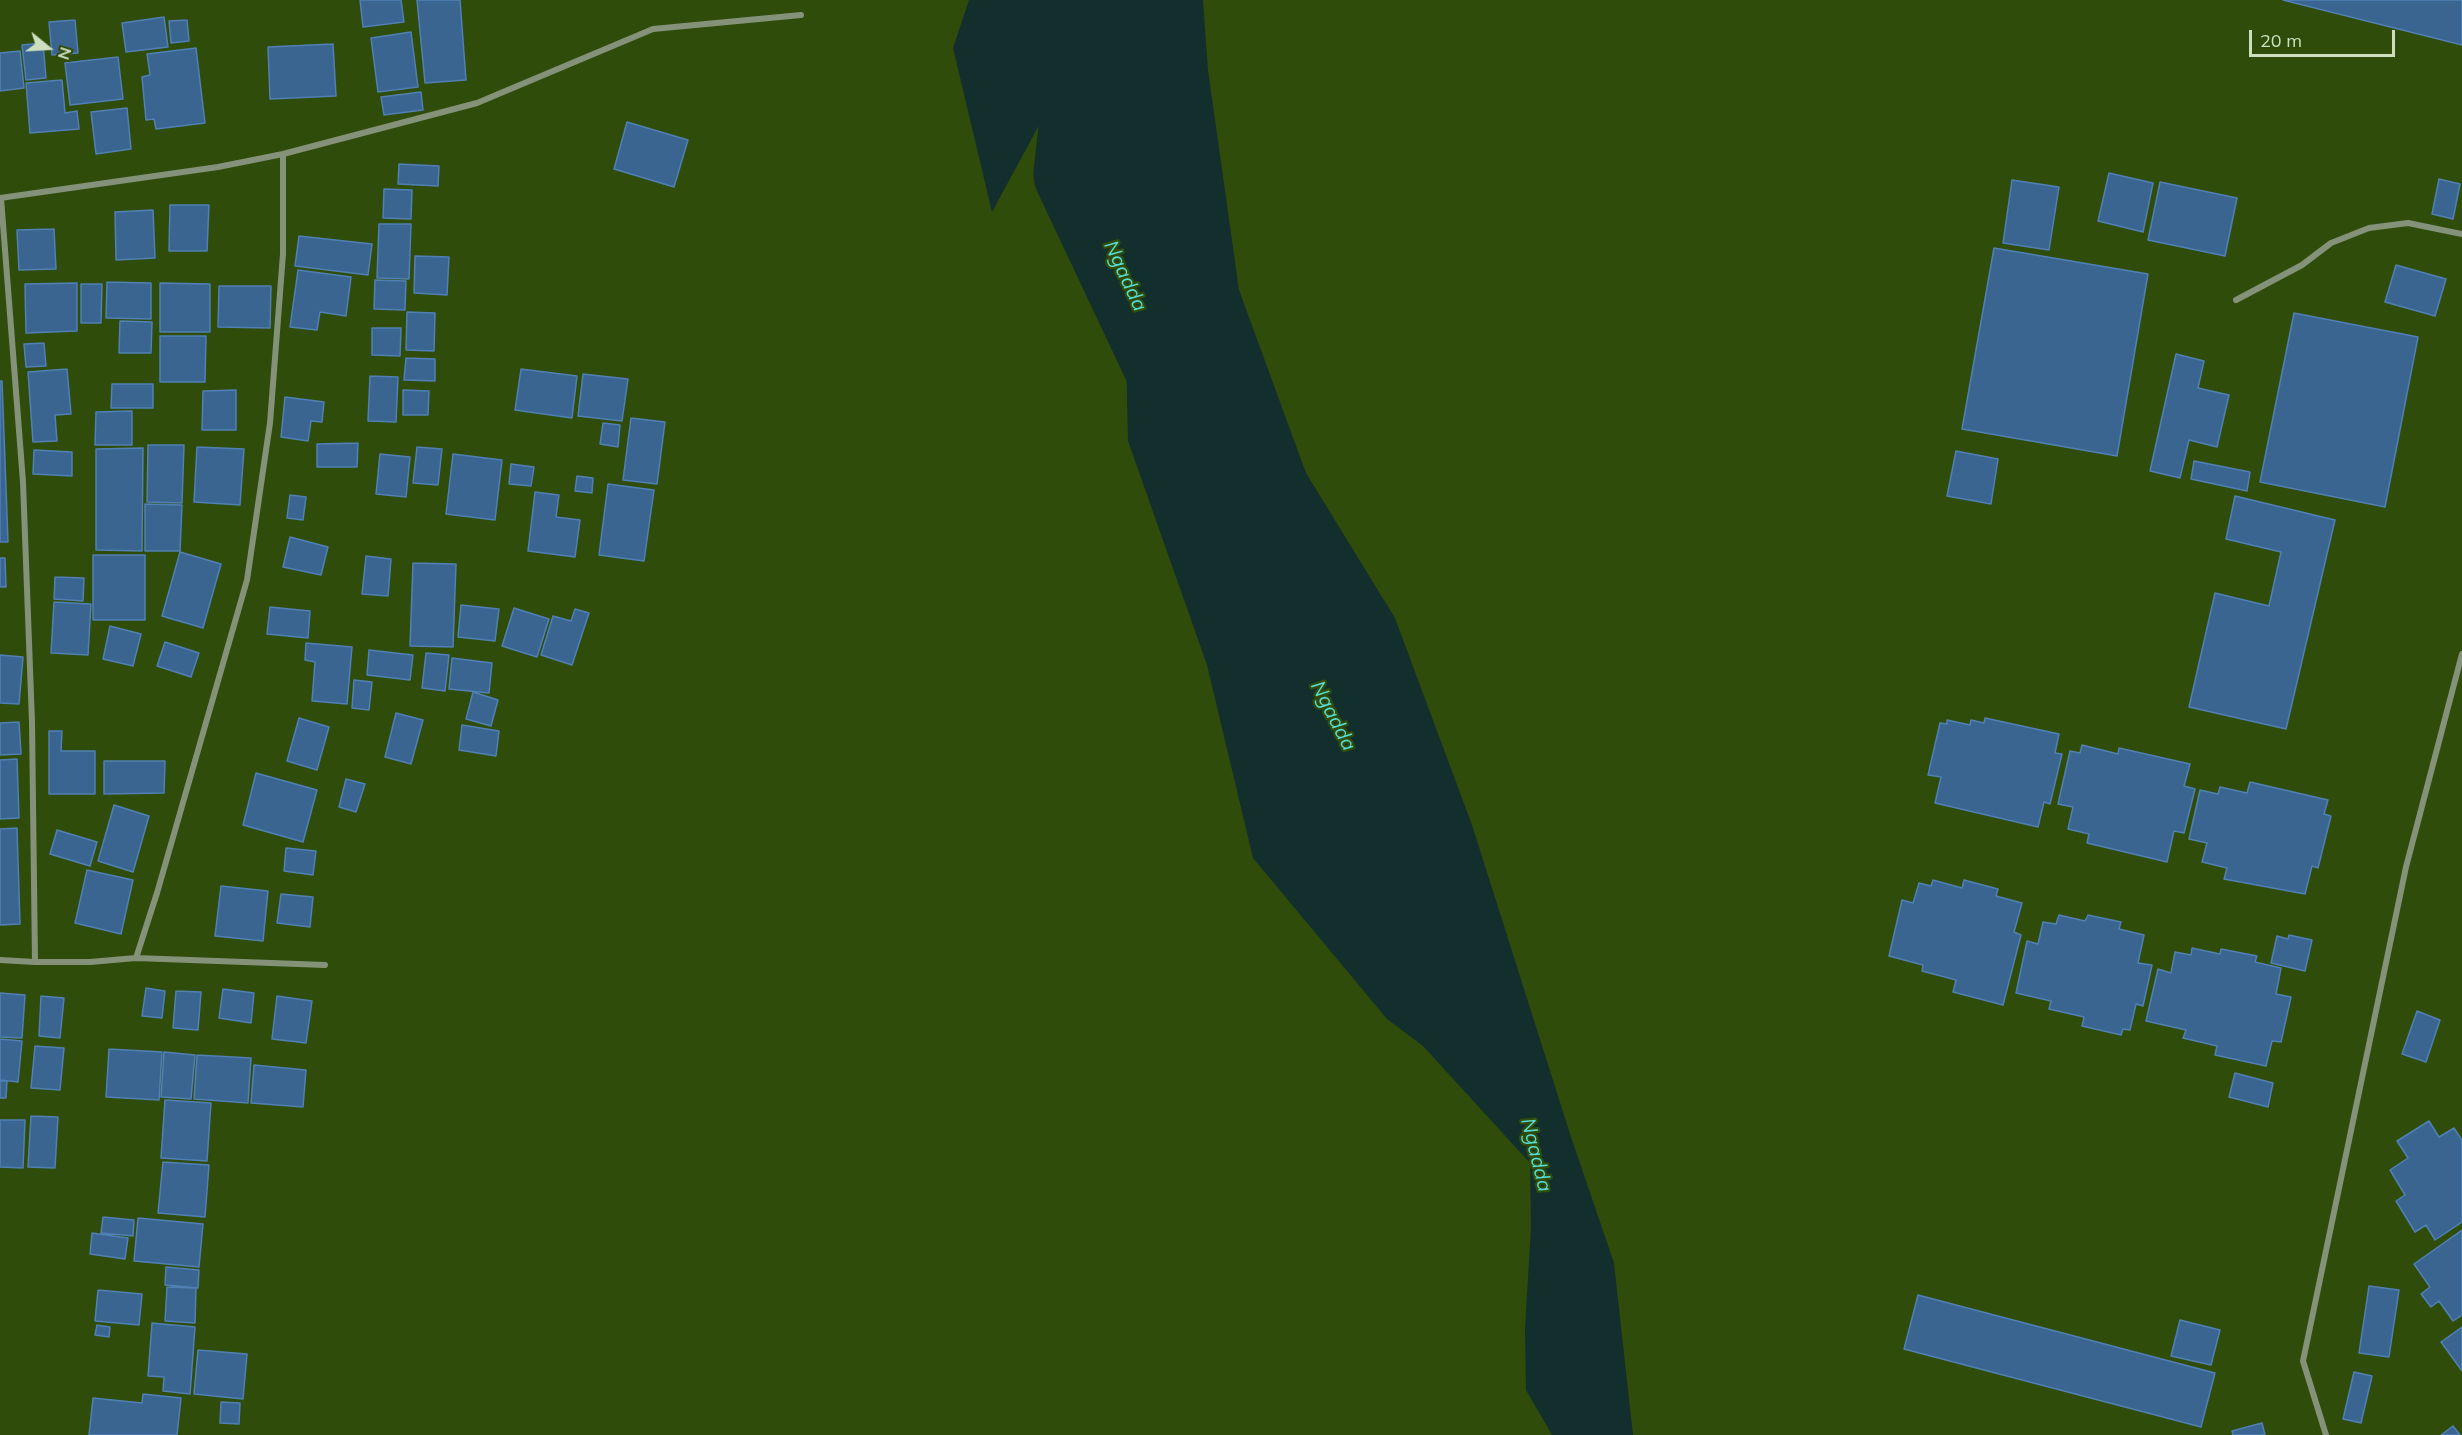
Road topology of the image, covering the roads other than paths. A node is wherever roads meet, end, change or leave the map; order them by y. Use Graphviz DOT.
graph roads {
  1 [pos="801,15"];
  2 [pos="283,154"];
  3 [pos="1,198"];
  4 [pos="2462,234"];
  5 [pos="2236,300"];
  6 [pos="2462,654"];
  7 [pos="136,958"];
  8 [pos="0,960"];
  9 [pos="35,962"];
  10 [pos="326,965"];
  11 [pos="2326,1435"];
  1 -- 2 [label="street"];
  2 -- 3 [label="street"];
  2 -- 7 [label="street"];
  3 -- 9 [label="street"];
  4 -- 5 [label="street"];
  6 -- 11 [label="street"];
  7 -- 9 [label="street"];
  7 -- 10 [label="street"];
  8 -- 9 [label="street"];
}
